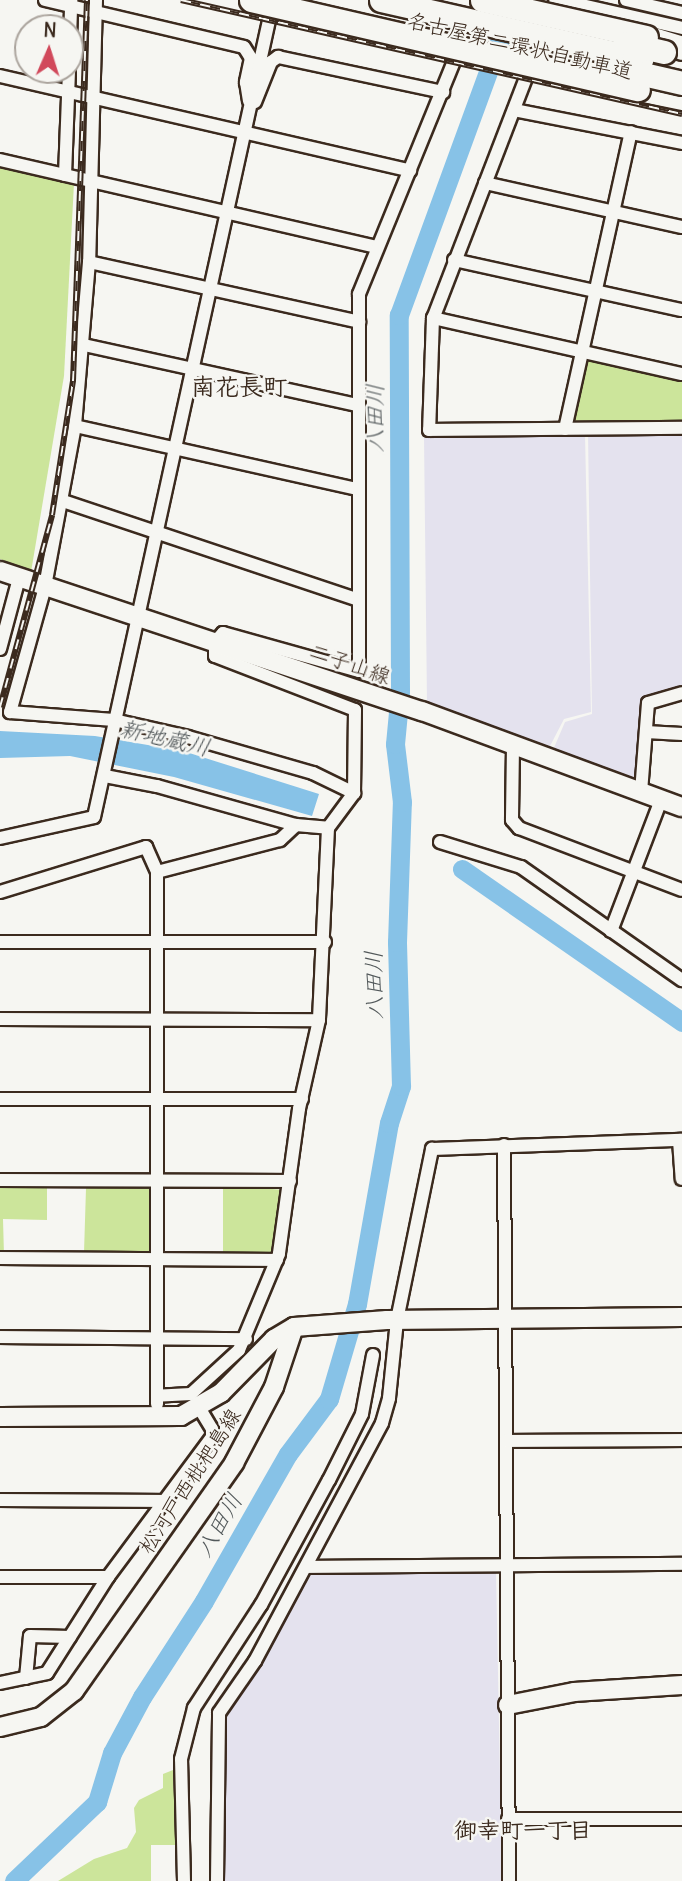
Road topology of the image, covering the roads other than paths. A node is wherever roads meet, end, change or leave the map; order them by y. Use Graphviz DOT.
graph roads {
  1 [pos="46,0"];
  2 [pos="317,0"];
  3 [pos="382,0"];
  4 [pos="434,0"];
  5 [pos="480,0"];
  6 [pos="558,0"];
  7 [pos="626,0"];
  8 [pos="71,3"];
  9 [pos="268,4"];
  10 [pos="95,6"];
  11 [pos="682,13"];
  12 [pos="682,28"];
  13 [pos="670,44"];
  14 [pos="682,68"];
  15 [pos="0,76"];
  16 [pos="682,83"];
  17 [pos="68,84"];
  18 [pos="639,85"];
  19 [pos="682,91"];
  20 [pos="443,92"];
  21 [pos="68,93"];
  22 [pos="682,98"];
  23 [pos="93,99"];
  24 [pos="251,109"];
  25 [pos="514,110"];
  26 [pos="246,132"];
  27 [pos="631,132"];
  28 [pos="682,143"];
  29 [pos="0,160"];
  30 [pos="410,171"];
  31 [pos="65,175"];
  32 [pos="90,180"];
  33 [pos="485,183"];
  34 [pos="228,211"];
  35 [pos="614,212"];
  36 [pos="682,227"];
  37 [pos="377,247"];
  38 [pos="454,260"];
  39 [pos="89,262"];
  40 [pos="212,289"];
  41 [pos="597,292"];
  42 [pos="682,310"];
  43 [pos="433,318"];
  44 [pos="359,322"];
  45 [pos="84,345"];
  46 [pos="583,353"];
  47 [pos="196,368"];
  48 [pos="682,374"];
  49 [pos="358,405"];
  50 [pos="75,426"];
  51 [pos="682,428"];
  52 [pos="565,429"];
  53 [pos="178,448"];
  54 [pos="358,489"];
  55 [pos="63,501"];
  56 [pos="159,530"];
  57 [pos="0,571"];
  58 [pos="19,578"];
  59 [pos="45,587"];
  60 [pos="359,600"];
  61 [pos="135,617"];
  62 [pos="215,642"];
  63 [pos="0,649"];
  64 [pos="682,693"];
  65 [pos="114,724"];
  66 [pos="646,732"];
  67 [pos="682,734"];
  68 [pos="513,746"];
  69 [pos="105,773"];
  70 [pos="641,792"];
  71 [pos="354,793"];
  72 [pos="661,800"];
  73 [pos="682,807"];
  74 [pos="296,825"];
  75 [pos="328,828"];
  76 [pos="0,838"];
  77 [pos="440,842"];
  78 [pos="157,872"];
  79 [pos="633,872"];
  80 [pos="682,890"];
  81 [pos="0,892"];
  82 [pos="611,931"];
  83 [pos="156,941"];
  84 [pos="0,942"];
  85 [pos="325,942"];
  86 [pos="682,980"];
  87 [pos="0,1019"];
  88 [pos="156,1019"];
  89 [pos="319,1020"];
  90 [pos="156,1097"];
  91 [pos="0,1099"];
  92 [pos="302,1099"];
  93 [pos="680,1140"];
  94 [pos="504,1144"];
  95 [pos="682,1179"];
  96 [pos="0,1180"];
  97 [pos="156,1181"];
  98 [pos="290,1181"];
  99 [pos="0,1258"];
  100 [pos="157,1259"];
  101 [pos="277,1260"];
  102 [pos="682,1317"];
  103 [pos="505,1318"];
  104 [pos="392,1320"];
  105 [pos="301,1326"];
  106 [pos="0,1337"];
  107 [pos="158,1337"];
  108 [pos="246,1339"];
  109 [pos="373,1354"];
  110 [pos="157,1396"];
  111 [pos="200,1409"];
  112 [pos="0,1417"];
  113 [pos="156,1417"];
  114 [pos="682,1440"];
  115 [pos="506,1441"];
  116 [pos="0,1500"];
  117 [pos="166,1501"];
  118 [pos="682,1564"];
  119 [pos="506,1565"];
  120 [pos="306,1566"];
  121 [pos="0,1577"];
  122 [pos="108,1577"];
  123 [pos="70,1637"];
  124 [pos="26,1678"];
  125 [pos="0,1683"];
  126 [pos="682,1685"];
  127 [pos="508,1705"];
  128 [pos="0,1727"];
  129 [pos="508,1819"];
  130 [pos="682,1819"];
  131 [pos="184,1881"];
  132 [pos="216,1881"];
  133 [pos="509,1881"];
  1 -- 8 [label="street"];
  2 -- 16 [label="highway, 名古屋第二環状自動車道, bridge"];
  3 -- 14 [label="highway, 名古屋第二環状自動車道, bridge"];
  4 -- 13 [label="highway, bridge"];
  5 -- 13 [label="highway, bridge"];
  5 -- 20 [label="street"];
  6 -- 13 [label="street"];
  6 -- 25 [label="street"];
  7 -- 11 [label="street"];
  8 -- 10 [label="street"];
  9 -- 18 [label="highway, bridge"];
  9 -- 18 [label="highway"];
  9 -- 24 [label="street"];
  10 -- 23 [label="street"];
  10 -- 24 [label="street"];
  12 -- 13 [label="street"];
  15 -- 21 [label="street"];
  17 -- 21 [label="street"];
  18 -- 19 [label="highway"];
  18 -- 22 [label="highway"];
  20 -- 24 [label="street"];
  20 -- 30 [label="street"];
  21 -- 23 [label="street"];
  21 -- 31 [label="street"];
  23 -- 26 [label="street"];
  23 -- 32 [label="street"];
  24 -- 26 [label="street"];
  25 -- 27 [label="street"];
  25 -- 33 [label="street"];
  26 -- 30 [label="street"];
  26 -- 34 [label="street"];
  27 -- 28 [label="street"];
  27 -- 35 [label="street"];
  29 -- 31 [label="street"];
  30 -- 37 [label="street"];
  31 -- 32 [label="street"];
  32 -- 34 [label="street"];
  32 -- 39 [label="street"];
  33 -- 35 [label="street"];
  33 -- 38 [label="street"];
  34 -- 37 [label="street"];
  34 -- 40 [label="street"];
  35 -- 36 [label="street"];
  35 -- 41 [label="street"];
  37 -- 44 [label="street"];
  38 -- 41 [label="street"];
  38 -- 43 [label="street"];
  39 -- 40 [label="street"];
  39 -- 45 [label="street"];
  40 -- 44 [label="street"];
  40 -- 47 [label="street"];
  41 -- 42 [label="street"];
  41 -- 46 [label="street"];
  43 -- 46 [label="street"];
  43 -- 52 [label="street"];
  44 -- 49 [label="street"];
  45 -- 47 [label="street"];
  45 -- 50 [label="street"];
  46 -- 48 [label="street"];
  46 -- 52 [label="street"];
  47 -- 49 [label="street"];
  47 -- 53 [label="street"];
  49 -- 54 [label="street"];
  50 -- 53 [label="street"];
  50 -- 55 [label="street"];
  51 -- 52 [label="street"];
  53 -- 54 [label="street"];
  53 -- 56 [label="street"];
  54 -- 60 [label="street"];
  55 -- 56 [label="street"];
  55 -- 59 [label="street"];
  56 -- 60 [label="street"];
  56 -- 61 [label="street"];
  57 -- 58 [label="street, 二子山線"];
  58 -- 59 [label="street, 二子山線"];
  58 -- 63 [label="street"];
  59 -- 61 [label="street, 二子山線"];
  59 -- 65 [label="street"];
  60 -- 62 [label="street"];
  61 -- 62 [label="street, 二子山線"];
  61 -- 65 [label="street"];
  62 -- 68 [label="street, 二子山線"];
  62 -- 71 [label="street"];
  64 -- 66 [label="street"];
  65 -- 69 [label="street"];
  65 -- 71 [label="street"];
  66 -- 67 [label="street"];
  66 -- 70 [label="street"];
  68 -- 70 [label="street, 二子山線"];
  68 -- 79 [label="street"];
  69 -- 74 [label="street"];
  69 -- 76 [label="street"];
  70 -- 72 [label="street, 二子山線"];
  71 -- 75 [label="street"];
  72 -- 73 [label="street, 二子山線"];
  72 -- 79 [label="street"];
  74 -- 75 [label="street"];
  74 -- 78 [label="street"];
  75 -- 85 [label="street"];
  77 -- 82 [label="street"];
  78 -- 81 [label="street"];
  78 -- 83 [label="street"];
  79 -- 80 [label="street"];
  79 -- 82 [label="street"];
  82 -- 86 [label="street"];
  83 -- 84 [label="street"];
  83 -- 85 [label="street"];
  83 -- 88 [label="street"];
  85 -- 89 [label="street"];
  87 -- 88 [label="street"];
  88 -- 89 [label="street"];
  88 -- 90 [label="street"];
  89 -- 92 [label="street"];
  90 -- 91 [label="street"];
  90 -- 92 [label="street"];
  90 -- 97 [label="street"];
  92 -- 98 [label="street"];
  93 -- 94 [label="street"];
  93 -- 95 [label="street"];
  94 -- 103 [label="street"];
  94 -- 104 [label="street"];
  96 -- 97 [label="street"];
  97 -- 98 [label="street"];
  97 -- 100 [label="street"];
  98 -- 101 [label="street"];
  99 -- 100 [label="street"];
  100 -- 101 [label="street"];
  100 -- 107 [label="street"];
  101 -- 108 [label="street"];
  102 -- 103 [label="street"];
  103 -- 104 [label="street"];
  103 -- 115 [label="street"];
  104 -- 105 [label="street"];
  104 -- 120 [label="street"];
  105 -- 111 [label="street"];
  105 -- 128 [label="street, 松河戸西枇杷島線"];
  106 -- 107 [label="street"];
  107 -- 108 [label="street"];
  107 -- 110 [label="street"];
  108 -- 110 [label="street"];
  109 -- 131 [label="street"];
  110 -- 113 [label="street"];
  111 -- 113 [label="street"];
  111 -- 117 [label="street"];
  112 -- 113 [label="street"];
  114 -- 115 [label="street"];
  115 -- 119 [label="street"];
  116 -- 117 [label="street"];
  117 -- 122 [label="street"];
  118 -- 119 [label="street"];
  119 -- 120 [label="street"];
  119 -- 127 [label="street"];
  120 -- 132 [label="street"];
  121 -- 122 [label="street"];
  122 -- 123 [label="street"];
  123 -- 124 [label="street"];
  123 -- 124 [label="street"];
  124 -- 125 [label="street"];
  126 -- 127 [label="street"];
  127 -- 129 [label="street"];
  129 -- 130 [label="street"];
  129 -- 133 [label="street"];
}
